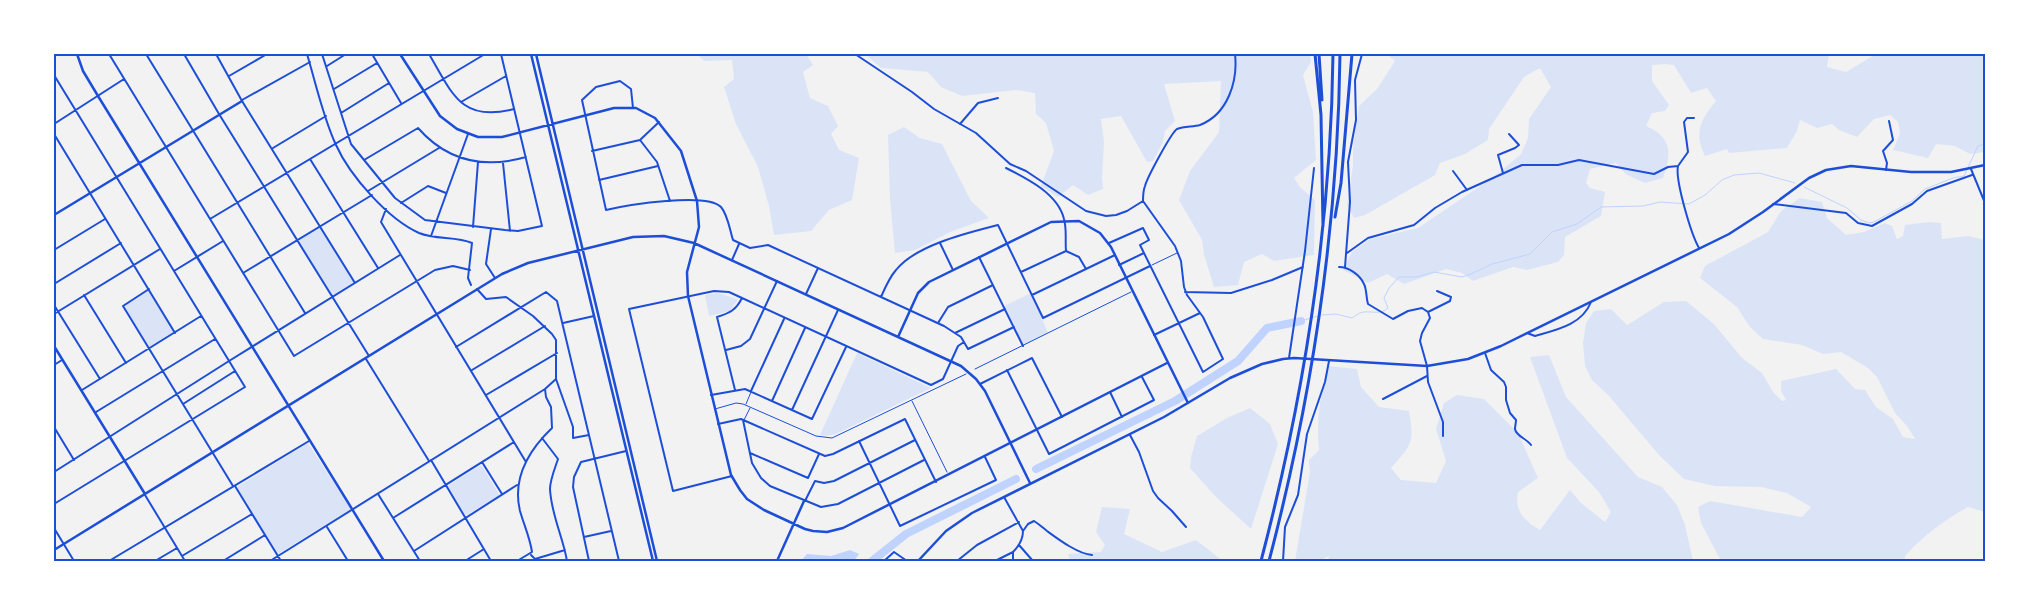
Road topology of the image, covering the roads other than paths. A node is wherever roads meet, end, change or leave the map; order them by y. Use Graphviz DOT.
graph roads {
  1 [pos="76,54"];
  2 [pos="109,54"];
  3 [pos="146,54"];
  4 [pos="184,54"];
  5 [pos="216,54"];
  6 [pos="266,54"];
  7 [pos="307,54"];
  8 [pos="322,54"];
  9 [pos="346,54"];
  10 [pos="372,54"];
  11 [pos="400,54"];
  12 [pos="429,54"];
  13 [pos="485,54"];
  14 [pos="501,54"];
  15 [pos="531,54"];
  16 [pos="536,54"];
  17 [pos="855,54"];
  18 [pos="1235,54"];
  19 [pos="1315,54"];
  20 [pos="1319,54"];
  21 [pos="1333,54"];
  22 [pos="1340,54"];
  23 [pos="1352,54"];
  24 [pos="1362,54"];
  25 [pos="310,62"];
  26 [pos="377,63"];
  27 [pos="326,66"];
  28 [pos="54,75"];
  29 [pos="228,76"];
  30 [pos="506,76"];
  31 [pos="124,79"];
  32 [pos="444,79"];
  33 [pos="389,83"];
  34 [pos="334,89"];
  35 [pos="423,91"];
  36 [pos="98,96"];
  37 [pos="998,98"];
  38 [pos="242,101"];
  39 [pos="460,102"];
  40 [pos="402,104"];
  41 [pos="633,108"];
  42 [pos="514,109"];
  43 [pos="75,110"];
  44 [pos="341,113"];
  45 [pos="219,114"];
  46 [pos="584,115"];
  47 [pos="1321,115"];
  48 [pos="326,116"];
  49 [pos="1694,118"];
  50 [pos="659,121"];
  51 [pos="1888,121"];
  52 [pos="554,123"];
  53 [pos="54,124"];
  54 [pos="960,124"];
  55 [pos="548,125"];
  56 [pos="193,130"];
  57 [pos="520,132"];
  58 [pos="54,134"];
  59 [pos="468,134"];
  60 [pos="1509,134"];
  61 [pos="348,136"];
  62 [pos="640,140"];
  63 [pos="335,144"];
  64 [pos="166,147"];
  65 [pos="440,148"];
  66 [pos="272,149"];
  67 [pos="592,151"];
  68 [pos="459,157"];
  69 [pos="526,157"];
  70 [pos="310,159"];
  71 [pos="364,160"];
  72 [pos="478,162"];
  73 [pos="503,162"];
  74 [pos="139,163"];
  75 [pos="1985,165"];
  76 [pos="659,166"];
  77 [pos="1678,166"];
  78 [pos="1006,168"];
  79 [pos="1314,168"];
  80 [pos="1886,170"];
  81 [pos="1969,170"];
  82 [pos="1453,171"];
  83 [pos="287,173"];
  84 [pos="1503,173"];
  85 [pos="1972,175"];
  86 [pos="115,177"];
  87 [pos="599,180"];
  88 [pos="382,183"];
  89 [pos="264,186"];
  90 [pos="1467,190"];
  91 [pos="368,191"];
  92 [pos="90,193"];
  93 [pos="446,193"];
  94 [pos="372,195"];
  95 [pos="670,201"];
  96 [pos="697,201"];
  97 [pos="401,202"];
  98 [pos="1143,202"];
  99 [pos="237,203"];
  100 [pos="1985,203"];
  101 [pos="1773,204"];
  102 [pos="386,209"];
  103 [pos="343,212"];
  104 [pos="54,215"];
  105 [pos="106,218"];
  106 [pos="210,219"];
  107 [pos="1065,220"];
  108 [pos="436,222"];
  109 [pos="320,226"];
  110 [pos="473,227"];
  111 [pos="490,229"];
  112 [pos="510,231"];
  113 [pos="431,236"];
  114 [pos="1323,239"];
  115 [pos="297,240"];
  116 [pos="1330,240"];
  117 [pos="223,241"];
  118 [pos="121,243"];
  119 [pos="694,243"];
  120 [pos="739,243"];
  121 [pos="940,243"];
  122 [pos="1007,243"];
  123 [pos="1108,243"];
  124 [pos="1698,248"];
  125 [pos="160,249"];
  126 [pos="584,249"];
  127 [pos="54,250"];
  128 [pos="578,250"];
  129 [pos="1066,251"];
  130 [pos="1144,253"];
  131 [pos="1178,253"];
  132 [pos="1348,253"];
  133 [pos="400,255"];
  134 [pos="1115,255"];
  135 [pos="197,257"];
  136 [pos="270,257"];
  137 [pos="979,257"];
  138 [pos="732,260"];
  139 [pos="1304,262"];
  140 [pos="1308,262"];
  141 [pos="134,265"];
  142 [pos="1119,265"];
  143 [pos="1150,266"];
  144 [pos="1303,267"];
  145 [pos="1339,267"];
  146 [pos="1345,267"];
  147 [pos="378,268"];
  148 [pos="818,268"];
  149 [pos="1086,269"];
  150 [pos="470,270"];
  151 [pos="953,270"];
  152 [pos="174,271"];
  153 [pos="1021,272"];
  154 [pos="243,274"];
  155 [pos="494,278"];
  156 [pos="1126,278"];
  157 [pos="777,281"];
  158 [pos="355,282"];
  159 [pos="417,282"];
  160 [pos="54,284"];
  161 [pos="471,285"];
  162 [pos="993,285"];
  163 [pos="149,289"];
  164 [pos="477,289"];
  165 [pos="1437,291"];
  166 [pos="1132,292"];
  167 [pos="1185,292"];
  168 [pos="806,294"];
  169 [pos="84,295"];
  170 [pos="1032,295"];
  171 [pos="688,296"];
  172 [pos="332,297"];
  173 [pos="881,297"];
  174 [pos="742,298"];
  175 [pos="1591,301"];
  176 [pos="54,305"];
  177 [pos="522,307"];
  178 [pos="764,308"];
  179 [pos="839,309"];
  180 [pos="1005,309"];
  181 [pos="910,311"];
  182 [pos="58,312"];
  183 [pos="1428,312"];
  184 [pos="305,313"];
  185 [pos="1200,313"];
  186 [pos="54,314"];
  187 [pos="437,314"];
  188 [pos="201,316"];
  189 [pos="594,316"];
  190 [pos="785,318"];
  191 [pos="348,323"];
  192 [pos="563,323"];
  193 [pos="938,323"];
  194 [pos="1178,323"];
  195 [pos="545,326"];
  196 [pos="1014,327"];
  197 [pos="806,328"];
  198 [pos="278,330"];
  199 [pos="175,333"];
  200 [pos="955,333"];
  201 [pos="1527,333"];
  202 [pos="1154,335"];
  203 [pos="826,337"];
  204 [pos="898,337"];
  205 [pos="215,339"];
  206 [pos="964,342"];
  207 [pos="54,346"];
  208 [pos="252,346"];
  209 [pos="1023,346"];
  210 [pos="456,347"];
  211 [pos="846,347"];
  212 [pos="150,349"];
  213 [pos="726,350"];
  214 [pos="557,353"];
  215 [pos="1485,353"];
  216 [pos="367,357"];
  217 [pos="1289,358"];
  218 [pos="62,360"];
  219 [pos="229,360"];
  220 [pos="951,361"];
  221 [pos="1329,361"];
  222 [pos="126,363"];
  223 [pos="1167,363"];
  224 [pos="54,365"];
  225 [pos="1427,366"];
  226 [pos="975,369"];
  227 [pos="1007,370"];
  228 [pos="163,371"];
  229 [pos="235,371"];
  230 [pos="471,371"];
  231 [pos="966,374"];
  232 [pos="1142,376"];
  233 [pos="1427,376"];
  234 [pos="100,379"];
  235 [pos="556,379"];
  236 [pos="980,384"];
  237 [pos="545,389"];
  238 [pos="735,390"];
  239 [pos="81,391"];
  240 [pos="751,391"];
  241 [pos="1110,392"];
  242 [pos="177,394"];
  243 [pos="486,395"];
  244 [pos="711,395"];
  245 [pos="1383,399"];
  246 [pos="912,400"];
  247 [pos="772,401"];
  248 [pos="1188,403"];
  249 [pos="183,404"];
  250 [pos="746,405"];
  251 [pos="288,406"];
  252 [pos="750,407"];
  253 [pos="715,410"];
  254 [pos="792,410"];
  255 [pos="95,413"];
  256 [pos="1062,417"];
  257 [pos="1122,417"];
  258 [pos="499,418"];
  259 [pos="192,419"];
  260 [pos="744,420"];
  261 [pos="718,424"];
  262 [pos="54,427"];
  263 [pos="1037,430"];
  264 [pos="589,435"];
  265 [pos="1130,435"];
  266 [pos="1443,436"];
  267 [pos="110,437"];
  268 [pos="542,438"];
  269 [pos="915,440"];
  270 [pos="309,441"];
  271 [pos="514,442"];
  272 [pos="859,442"];
  273 [pos="1010,443"];
  274 [pos="1530,445"];
  275 [pos="626,451"];
  276 [pos="212,452"];
  277 [pos="750,453"];
  278 [pos="819,454"];
  279 [pos="985,456"];
  280 [pos="595,458"];
  281 [pos="74,460"];
  282 [pos="925,460"];
  283 [pos="124,461"];
  284 [pos="430,461"];
  285 [pos="482,462"];
  286 [pos="526,462"];
  287 [pos="870,463"];
  288 [pos="54,472"];
  289 [pos="947,472"];
  290 [pos="732,476"];
  291 [pos="936,482"];
  292 [pos="879,483"];
  293 [pos="1030,483"];
  294 [pos="518,484"];
  295 [pos="446,485"];
  296 [pos="234,486"];
  297 [pos="145,494"];
  298 [pos="378,494"];
  299 [pos="502,494"];
  300 [pos="1004,497"];
  301 [pos="804,502"];
  302 [pos="54,504"];
  303 [pos="890,505"];
  304 [pos="353,510"];
  305 [pos="252,514"];
  306 [pos="393,518"];
  307 [pos="465,518"];
  308 [pos="1019,522"];
  309 [pos="794,524"];
  310 [pos="327,526"];
  311 [pos="1186,527"];
  312 [pos="54,528"];
  313 [pos="165,528"];
  314 [pos="612,531"];
  315 [pos="1024,531"];
  316 [pos="265,535"];
  317 [pos="584,537"];
  318 [pos="64,544"];
  319 [pos="1019,545"];
  320 [pos="177,548"];
  321 [pos="484,549"];
  322 [pos="54,550"];
  323 [pos="565,550"];
  324 [pos="414,551"];
  325 [pos="1013,552"];
  326 [pos="531,554"];
  327 [pos="1092,555"];
  328 [pos="182,556"];
  329 [pos="278,556"];
  330 [pos="160,558"];
  331 [pos="74,561"];
  332 [pos="109,561"];
  333 [pos="155,561"];
  334 [pos="162,561"];
  335 [pos="186,561"];
  336 [pos="223,561"];
  337 [pos="270,561"];
  338 [pos="281,561"];
  339 [pos="348,561"];
  340 [pos="384,561"];
  341 [pos="420,561"];
  342 [pos="465,561"];
  343 [pos="491,561"];
  344 [pos="517,561"];
  345 [pos="567,561"];
  346 [pos="589,561"];
  347 [pos="618,561"];
  348 [pos="653,561"];
  349 [pos="657,561"];
  350 [pos="777,561"];
  351 [pos="884,561"];
  352 [pos="907,561"];
  353 [pos="918,561"];
  354 [pos="958,561"];
  355 [pos="995,561"];
  356 [pos="1013,561"];
  357 [pos="1033,561"];
  358 [pos="1261,561"];
  359 [pos="1269,561"];
  360 [pos="1283,561"];
  1 -- 36 [label="street"];
  2 -- 31 [label="street"];
  3 -- 56 [label="street"];
  4 -- 45 [label="street"];
  5 -- 29 [label="street"];
  6 -- 29 [label="street"];
  7 -- 25 [label="street"];
  8 -- 27 [label="street"];
  9 -- 27 [label="street"];
  10 -- 26 [label="street"];
  11 -- 35 [label="street"];
  12 -- 32 [label="street"];
  13 -- 32 [label="street"];
  14 -- 30 [label="street"];
  15 -- 55 [label="street"];
  16 -- 52 [label="street"];
  17 -- 54 [label="street"];
  18 -- 98 [label="street"];
  19 -- 47 [label="highway"];
  20 -- 47 [label="highway"];
  21 -- 114 [label="highway"];
  22 -- 116 [label="highway"];
  23 -- 116 [label="highway"];
  24 -- 132 [label="street"];
  25 -- 38 [label="street"];
  25 -- 48 [label="street"];
  26 -- 33 [label="street"];
  26 -- 34 [label="street"];
  27 -- 34 [label="street"];
  28 -- 43 [label="street"];
  29 -- 38 [label="street"];
  30 -- 39 [label="street"];
  30 -- 42 [label="street"];
  31 -- 36 [label="street"];
  31 -- 64 [label="street"];
  32 -- 35 [label="street"];
  32 -- 39 [label="street"];
  33 -- 40 [label="street"];
  33 -- 44 [label="street"];
  34 -- 44 [label="street"];
  35 -- 40 [label="street"];
  35 -- 59 [label="street"];
  36 -- 43 [label="street"];
  36 -- 74 [label="street"];
  37 -- 54 [label="street"];
  38 -- 45 [label="street"];
  38 -- 66 [label="street"];
  39 -- 42 [label="street"];
  40 -- 61 [label="street"];
  41 -- 46 [label="street"];
  41 -- 46 [label="street"];
  41 -- 50 [label="street"];
  42 -- 57 [label="street"];
  43 -- 53 [label="street"];
  43 -- 86 [label="street"];
  44 -- 61 [label="street"];
  45 -- 56 [label="street"];
  45 -- 89 [label="street"];
  46 -- 52 [label="street"];
  46 -- 67 [label="street"];
  47 -- 114 [label="highway"];
  48 -- 63 [label="street"];
  48 -- 66 [label="street"];
  49 -- 77 [label="street"];
  50 -- 62 [label="street"];
  50 -- 96 [label="street"];
  51 -- 80 [label="street"];
  52 -- 55 [label="street"];
  52 -- 126 [label="street"];
  54 -- 98 [label="street"];
  55 -- 57 [label="street"];
  55 -- 128 [label="street"];
  56 -- 64 [label="street"];
  56 -- 99 [label="street"];
  57 -- 59 [label="street"];
  57 -- 69 [label="street"];
  58 -- 92 [label="street"];
  59 -- 68 [label="street"];
  60 -- 84 [label="street"];
  61 -- 63 [label="street"];
  61 -- 71 [label="street"];
  62 -- 67 [label="street"];
  62 -- 76 [label="street"];
  63 -- 70 [label="street"];
  63 -- 91 [label="street"];
  64 -- 74 [label="street"];
  64 -- 106 [label="street"];
  65 -- 68 [label="street"];
  65 -- 71 [label="street"];
  65 -- 88 [label="street"];
  66 -- 83 [label="street"];
  67 -- 87 [label="street"];
  68 -- 72 [label="street"];
  68 -- 93 [label="street"];
  69 -- 73 [label="street"];
  69 -- 112 [label="street"];
  70 -- 83 [label="street"];
  70 -- 103 [label="street"];
  71 -- 88 [label="street"];
  72 -- 73 [label="street"];
  72 -- 110 [label="street"];
  73 -- 112 [label="street"];
  74 -- 86 [label="street"];
  74 -- 135 [label="street"];
  75 -- 81 [label="street"];
  76 -- 87 [label="street"];
  76 -- 95 [label="street"];
  77 -- 84 [label="street"];
  77 -- 124 [label="street"];
  78 -- 107 [label="street"];
  79 -- 139 [label="street"];
  80 -- 81 [label="street"];
  80 -- 101 [label="street"];
  81 -- 85 [label="street"];
  82 -- 90 [label="street"];
  83 -- 89 [label="street"];
  83 -- 109 [label="street"];
  84 -- 90 [label="street"];
  85 -- 100 [label="street"];
  85 -- 101 [label="street"];
  86 -- 92 [label="street"];
  86 -- 125 [label="street"];
  87 -- 95 [label="street"];
  88 -- 91 [label="street"];
  88 -- 97 [label="street"];
  89 -- 99 [label="street"];
  89 -- 115 [label="street"];
  90 -- 132 [label="street"];
  91 -- 94 [label="street"];
  92 -- 104 [label="street"];
  92 -- 105 [label="street"];
  93 -- 97 [label="street"];
  93 -- 108 [label="street"];
  94 -- 102 [label="street"];
  94 -- 103 [label="street"];
  95 -- 96 [label="street"];
  96 -- 119 [label="street"];
  96 -- 120 [label="street"];
  97 -- 108 [label="street"];
  98 -- 131 [label="street"];
  99 -- 106 [label="street"];
  99 -- 136 [label="street"];
  101 -- 124 [label="street"];
  102 -- 113 [label="street"];
  102 -- 133 [label="street"];
  103 -- 109 [label="street"];
  103 -- 147 [label="street"];
  105 -- 118 [label="street"];
  105 -- 127 [label="street"];
  106 -- 117 [label="street"];
  107 -- 122 [label="street"];
  107 -- 123 [label="street"];
  107 -- 129 [label="street"];
  108 -- 110 [label="street"];
  108 -- 113 [label="street"];
  109 -- 115 [label="street"];
  109 -- 158 [label="street"];
  110 -- 111 [label="street"];
  111 -- 112 [label="street"];
  111 -- 155 [label="street"];
  113 -- 150 [label="street"];
  114 -- 358 [label="highway"];
  115 -- 136 [label="street"];
  115 -- 172 [label="street"];
  116 -- 359 [label="highway"];
  117 -- 135 [label="street"];
  117 -- 154 [label="street"];
  118 -- 141 [label="street"];
  118 -- 160 [label="street"];
  119 -- 126 [label="street"];
  119 -- 138 [label="street"];
  119 -- 171 [label="street"];
  120 -- 138 [label="street"];
  120 -- 148 [label="street"];
  121 -- 122 [label="street"];
  121 -- 151 [label="street"];
  121 -- 173 [label="street"];
  122 -- 137 [label="street"];
  122 -- 153 [label="street"];
  123 -- 130 [label="street"];
  123 -- 134 [label="street"];
  124 -- 175 [label="street"];
  125 -- 141 [label="street"];
  125 -- 152 [label="street"];
  126 -- 128 [label="street"];
  126 -- 349 [label="street"];
  128 -- 155 [label="street"];
  128 -- 189 [label="street"];
  129 -- 149 [label="street"];
  129 -- 153 [label="street"];
  130 -- 142 [label="street"];
  130 -- 143 [label="street"];
  131 -- 143 [label="street"];
  131 -- 167 [label="street"];
  132 -- 146 [label="street"];
  133 -- 147 [label="street"];
  133 -- 159 [label="street"];
  134 -- 142 [label="street"];
  134 -- 149 [label="street"];
  135 -- 152 [label="street"];
  135 -- 208 [label="street"];
  136 -- 154 [label="street"];
  136 -- 184 [label="street"];
  137 -- 151 [label="street"];
  137 -- 162 [label="street"];
  138 -- 157 [label="street"];
  139 -- 140 [label="street"];
  139 -- 144 [label="street"];
  141 -- 163 [label="street"];
  141 -- 169 [label="street"];
  142 -- 156 [label="street"];
  143 -- 156 [label="street"];
  143 -- 194 [label="street"];
  144 -- 167 [label="street"];
  144 -- 217 [label="street"];
  145 -- 146 [label="street"];
  146 -- 183 [label="street"];
  147 -- 158 [label="street"];
  148 -- 168 [label="street"];
  148 -- 173 [label="street"];
  149 -- 170 [label="street"];
  150 -- 159 [label="street"];
  150 -- 161 [label="street"];
  151 -- 181 [label="street"];
  152 -- 188 [label="street"];
  153 -- 170 [label="street"];
  154 -- 198 [label="street"];
  155 -- 164 [label="street"];
  156 -- 166 [label="street"];
  156 -- 170 [label="street"];
  157 -- 168 [label="street"];
  157 -- 178 [label="street"];
  158 -- 172 [label="street"];
  159 -- 187 [label="street"];
  159 -- 191 [label="street"];
  162 -- 180 [label="street"];
  162 -- 193 [label="street"];
  163 -- 199 [label="street"];
  163 -- 212 [label="street"];
  164 -- 177 [label="street"];
  164 -- 187 [label="street"];
  165 -- 183 [label="street"];
  166 -- 202 [label="street"];
  166 -- 209 [label="street"];
  167 -- 185 [label="street"];
  168 -- 179 [label="street"];
  169 -- 182 [label="street"];
  169 -- 222 [label="street"];
  171 -- 174 [label="street"];
  171 -- 244 [label="street"];
  171 -- 290 [label="street"];
  172 -- 184 [label="street"];
  172 -- 191 [label="street"];
  173 -- 181 [label="street"];
  174 -- 178 [label="street"];
  174 -- 213 [label="street"];
  175 -- 201 [label="street"];
  175 -- 201 [label="street"];
  176 -- 182 [label="street"];
  177 -- 192 [label="street"];
  177 -- 195 [label="street"];
  177 -- 210 [label="street"];
  178 -- 190 [label="street"];
  178 -- 213 [label="street"];
  179 -- 203 [label="street"];
  179 -- 204 [label="street"];
  180 -- 196 [label="street"];
  180 -- 200 [label="street"];
  181 -- 193 [label="street"];
  181 -- 204 [label="street"];
  182 -- 186 [label="street"];
  182 -- 234 [label="street"];
  183 -- 225 [label="street"];
  184 -- 198 [label="street"];
  185 -- 194 [label="street"];
  185 -- 194 [label="street"];
  187 -- 210 [label="street"];
  187 -- 216 [label="street"];
  188 -- 199 [label="street"];
  188 -- 205 [label="street"];
  189 -- 192 [label="street"];
  189 -- 275 [label="street"];
  190 -- 197 [label="street"];
  190 -- 240 [label="street"];
  191 -- 198 [label="street"];
  191 -- 216 [label="street"];
  192 -- 264 [label="street"];
  193 -- 200 [label="street"];
  194 -- 202 [label="street"];
  195 -- 214 [label="street"];
  195 -- 230 [label="street"];
  196 -- 206 [label="street"];
  196 -- 209 [label="street"];
  197 -- 203 [label="street"];
  197 -- 247 [label="street"];
  198 -- 208 [label="street"];
  199 -- 212 [label="street"];
  200 -- 206 [label="street"];
  201 -- 215 [label="street"];
  202 -- 223 [label="street"];
  203 -- 211 [label="street"];
  203 -- 254 [label="street"];
  204 -- 220 [label="street"];
  205 -- 219 [label="street"];
  205 -- 228 [label="street"];
  206 -- 220 [label="street"];
  207 -- 218 [label="street"];
  208 -- 219 [label="street"];
  208 -- 251 [label="street"];
  209 -- 226 [label="street"];
  210 -- 230 [label="street"];
  211 -- 220 [label="street"];
  211 -- 254 [label="street"];
  212 -- 222 [label="street"];
  212 -- 228 [label="street"];
  213 -- 238 [label="street"];
  214 -- 235 [label="street"];
  214 -- 243 [label="street"];
  215 -- 225 [label="street"];
  215 -- 274 [label="street"];
  216 -- 251 [label="street"];
  216 -- 284 [label="street"];
  217 -- 221 [label="street"];
  217 -- 248 [label="street"];
  218 -- 224 [label="street"];
  218 -- 239 [label="street"];
  219 -- 229 [label="street"];
  219 -- 242 [label="street"];
  220 -- 236 [label="street"];
  221 -- 225 [label="street"];
  221 -- 360 [label="street"];
  222 -- 234 [label="street"];
  223 -- 232 [label="street"];
  223 -- 248 [label="street"];
  225 -- 233 [label="street"];
  227 -- 236 [label="street"];
  227 -- 256 [label="street"];
  227 -- 263 [label="street"];
  228 -- 242 [label="street"];
  228 -- 255 [label="street"];
  229 -- 249 [label="street"];
  229 -- 259 [label="street"];
  230 -- 243 [label="street"];
  231 -- 246 [label="street"];
  232 -- 241 [label="street"];
  232 -- 257 [label="street"];
  233 -- 245 [label="street"];
  233 -- 266 [label="street"];
  234 -- 239 [label="street"];
  235 -- 237 [label="street"];
  235 -- 264 [label="street"];
  236 -- 273 [label="street"];
  237 -- 258 [label="street"];
  237 -- 268 [label="street"];
  238 -- 240 [label="street"];
  238 -- 244 [label="street"];
  239 -- 255 [label="street"];
  240 -- 247 [label="street"];
  240 -- 250 [label="street"];
  241 -- 256 [label="street"];
  241 -- 257 [label="street"];
  242 -- 249 [label="street"];
  242 -- 267 [label="street"];
  243 -- 258 [label="street"];
  244 -- 253 [label="street"];
  246 -- 252 [label="street"];
  246 -- 289 [label="street"];
  247 -- 254 [label="street"];
  248 -- 265 [label="street"];
  249 -- 259 [label="street"];
  250 -- 252 [label="street"];
  250 -- 253 [label="street"];
  251 -- 270 [label="street"];
  251 -- 276 [label="street"];
  252 -- 260 [label="street"];
  253 -- 261 [label="street"];
  255 -- 267 [label="street"];
  256 -- 263 [label="street"];
  257 -- 263 [label="street"];
  258 -- 271 [label="street"];
  258 -- 284 [label="street"];
  259 -- 276 [label="street"];
  259 -- 283 [label="street"];
  260 -- 261 [label="street"];
  260 -- 277 [label="street"];
  260 -- 278 [label="street"];
  261 -- 290 [label="street"];
  262 -- 281 [label="street"];
  263 -- 273 [label="street"];
  264 -- 280 [label="street"];
  265 -- 293 [label="street"];
  265 -- 311 [label="street"];
  267 -- 281 [label="street"];
  267 -- 283 [label="street"];
  268 -- 286 [label="street"];
  268 -- 323 [label="street"];
  269 -- 272 [label="street"];
  269 -- 282 [label="street"];
  269 -- 287 [label="street"];
  270 -- 296 [label="street"];
  270 -- 304 [label="street"];
  271 -- 285 [label="street"];
  271 -- 286 [label="street"];
  272 -- 278 [label="street"];
  272 -- 287 [label="street"];
  273 -- 279 [label="street"];
  273 -- 293 [label="street"];
  275 -- 280 [label="street"];
  275 -- 348 [label="street"];
  276 -- 296 [label="street"];
  276 -- 297 [label="street"];
  277 -- 278 [label="street"];
  277 -- 301 [label="street"];
  279 -- 291 [label="street"];
  279 -- 303 [label="street"];
  280 -- 314 [label="street"];
  280 -- 317 [label="street"];
  281 -- 288 [label="street"];
  282 -- 291 [label="street"];
  282 -- 292 [label="street"];
  283 -- 297 [label="street"];
  283 -- 302 [label="street"];
  284 -- 295 [label="street"];
  284 -- 298 [label="street"];
  285 -- 295 [label="street"];
  285 -- 299 [label="street"];
  286 -- 294 [label="street"];
  287 -- 292 [label="street"];
  287 -- 301 [label="street"];
  290 -- 309 [label="street"];
  291 -- 303 [label="street"];
  292 -- 301 [label="street"];
  292 -- 303 [label="street"];
  293 -- 300 [label="street"];
  294 -- 299 [label="street"];
  294 -- 326 [label="street"];
  295 -- 306 [label="street"];
  295 -- 307 [label="street"];
  296 -- 305 [label="street"];
  296 -- 313 [label="street"];
  297 -- 313 [label="street"];
  297 -- 318 [label="street"];
  298 -- 304 [label="street"];
  298 -- 306 [label="street"];
  299 -- 307 [label="street"];
  300 -- 308 [label="street"];
  300 -- 353 [label="street"];
  301 -- 309 [label="street"];
  303 -- 309 [label="street"];
  304 -- 310 [label="street"];
  304 -- 340 [label="street"];
  305 -- 316 [label="street"];
  305 -- 328 [label="street"];
  306 -- 324 [label="street"];
  307 -- 321 [label="street"];
  307 -- 324 [label="street"];
  308 -- 315 [label="street"];
  308 -- 354 [label="street"];
  309 -- 350 [label="street"];
  310 -- 329 [label="street"];
  310 -- 339 [label="street"];
  312 -- 318 [label="street"];
  313 -- 320 [label="street"];
  313 -- 332 [label="street"];
  314 -- 317 [label="street"];
  314 -- 347 [label="street"];
  315 -- 319 [label="street"];
  315 -- 327 [label="street"];
  316 -- 329 [label="street"];
  316 -- 336 [label="street"];
  317 -- 346 [label="street"];
  318 -- 322 [label="street"];
  318 -- 331 [label="street"];
  319 -- 325 [label="street"];
  319 -- 357 [label="street"];
  320 -- 328 [label="street"];
  320 -- 330 [label="street"];
  321 -- 342 [label="street"];
  321 -- 343 [label="street"];
  323 -- 326 [label="street"];
  323 -- 345 [label="street"];
  324 -- 341 [label="street"];
  325 -- 355 [label="street"];
  325 -- 356 [label="street"];
  326 -- 344 [label="street"];
  328 -- 335 [label="street"];
  329 -- 337 [label="street"];
  329 -- 338 [label="street"];
  330 -- 333 [label="street"];
  330 -- 334 [label="street"];
  351 -- 352 [label="street"];
}
